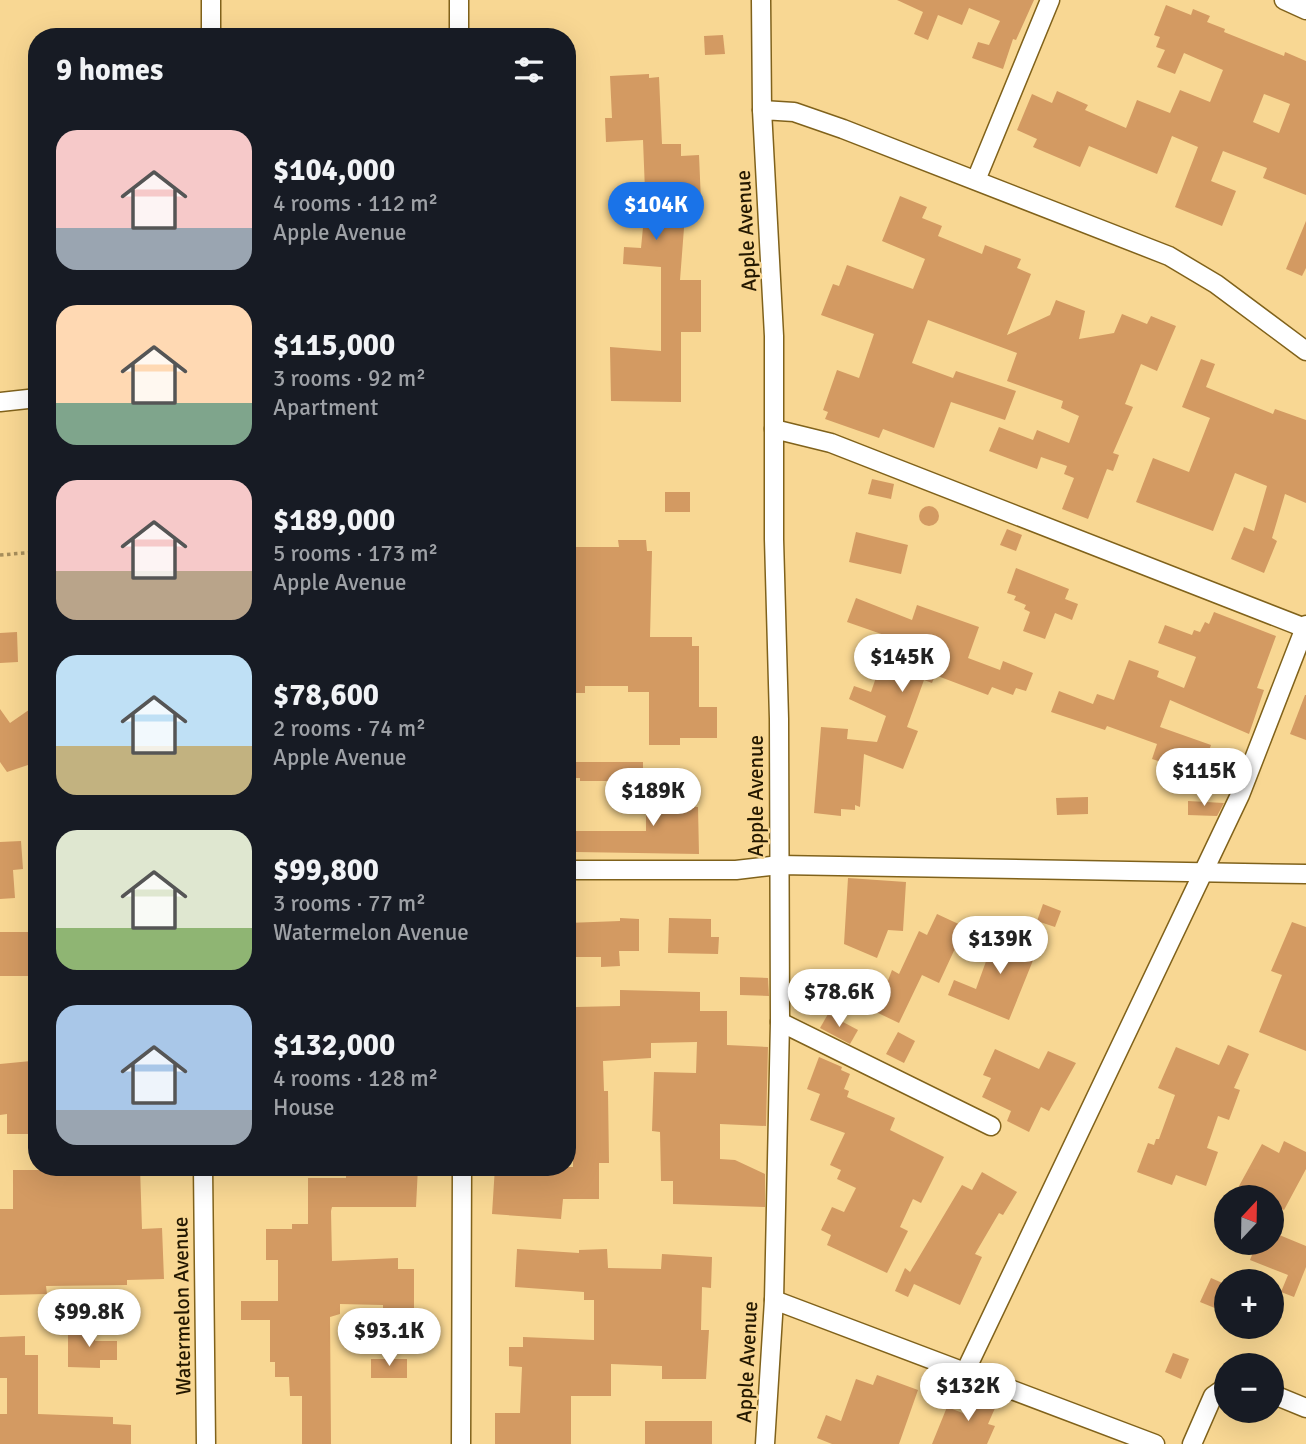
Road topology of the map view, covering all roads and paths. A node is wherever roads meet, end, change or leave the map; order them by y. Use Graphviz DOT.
graph roads {
  1 [pos="211,0"];
  2 [pos="459,0"];
  3 [pos="761,0"];
  4 [pos="1050,0"];
  5 [pos="1284,0"];
  6 [pos="1306,10"];
  7 [pos="211,28"];
  8 [pos="459,28"];
  9 [pos="762,110"];
  10 [pos="976,180"];
  11 [pos="1306,351"];
  12 [pos="28,399"];
  13 [pos="0,402"];
  14 [pos="774,429"];
  15 [pos="28,553"];
  16 [pos="0,555"];
  17 [pos="1305,626"];
  18 [pos="779,865"];
  19 [pos="576,870"];
  20 [pos="1202,873"];
  21 [pos="1306,874"];
  22 [pos="780,1022"];
  23 [pos="991,1126"];
  24 [pos="203,1176"];
  25 [pos="462,1176"];
  26 [pos="774,1300"];
  27 [pos="965,1372"];
  28 [pos="1214,1395"];
  29 [pos="1284,1399"];
  30 [pos="1306,1408"];
  31 [pos="206,1444"];
  32 [pos="461,1444"];
  33 [pos="765,1444"];
  34 [pos="1155,1444"];
  35 [pos="1192,1444"];
  1 -- 7 [label="street"];
  2 -- 8 [label="street"];
  3 -- 9 [label="street, Apple Avenue"];
  4 -- 10 [label="street"];
  5 -- 6 [label="street"];
  9 -- 10 [label="street"];
  9 -- 14 [label="street, Apple Avenue"];
  10 -- 11 [label="street"];
  12 -- 13 [label="street"];
  14 -- 17 [label="street"];
  14 -- 18 [label="street, Apple Avenue"];
  15 -- 16 [label="path"];
  17 -- 20 [label="street"];
  18 -- 19 [label="street"];
  18 -- 20 [label="street"];
  18 -- 22 [label="street, Apple Avenue"];
  20 -- 21 [label="street"];
  20 -- 27 [label="street"];
  22 -- 23 [label="street"];
  22 -- 26 [label="street, Apple Avenue"];
  24 -- 31 [label="street, Watermelon Avenue"];
  25 -- 32 [label="street"];
  26 -- 27 [label="street"];
  26 -- 33 [label="street, Apple Avenue"];
  27 -- 34 [label="street"];
  28 -- 35 [label="street"];
  29 -- 30 [label="street"];
}
